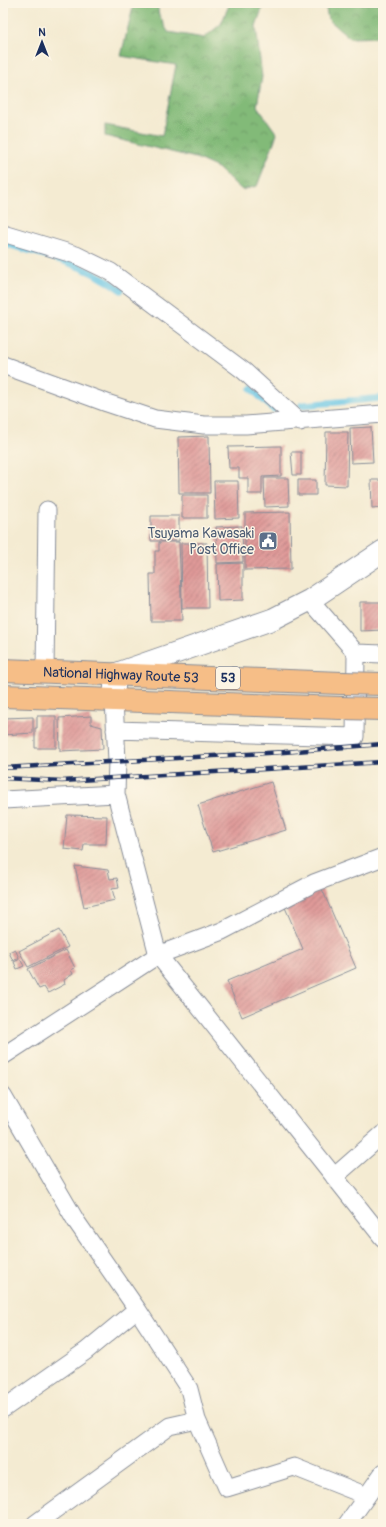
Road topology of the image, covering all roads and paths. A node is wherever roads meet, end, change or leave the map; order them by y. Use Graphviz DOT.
graph roads {
  1 [pos="3,233"];
  2 [pos="3,365"];
  3 [pos="383,414"];
  4 [pos="300,422"];
  5 [pos="47,510"];
  6 [pos="383,551"];
  7 [pos="310,600"];
  8 [pos="356,653"];
  9 [pos="383,654"];
  10 [pos="3,670"];
  11 [pos="45,672"];
  12 [pos="115,674"];
  13 [pos="383,684"];
  14 [pos="3,696"];
  15 [pos="114,700"];
  16 [pos="383,709"];
  17 [pos="115,730"];
  18 [pos="116,794"];
  19 [pos="3,800"];
  20 [pos="383,858"];
  21 [pos="158,955"];
  22 [pos="3,1056"];
  23 [pos="3,1096"];
  24 [pos="383,1134"];
  25 [pos="334,1177"];
  26 [pos="383,1238"];
  27 [pos="137,1309"];
  28 [pos="3,1409"];
  29 [pos="197,1420"];
  30 [pos="383,1473"];
  31 [pos="367,1496"];
  32 [pos="35,1524"];
  33 [pos="347,1524"];
  1 -- 4 [label="street"];
  2 -- 4 [label="street"];
  3 -- 4 [label="street"];
  5 -- 11 [label="street"];
  6 -- 7 [label="street"];
  7 -- 8 [label="street"];
  7 -- 12 [label="street"];
  8 -- 9 [label="street"];
  8 -- 17 [label="street"];
  10 -- 11 [label="highway, National Highway Route 53 / 53"];
  11 -- 12 [label="highway, National Highway Route 53 / 53"];
  12 -- 13 [label="highway, National Highway Route 53 / 53, bridge"];
  12 -- 15 [label="street"];
  14 -- 15 [label="highway, National Highway Route 53 / 53"];
  15 -- 16 [label="highway, National Highway Route 53 / 53, bridge"];
  15 -- 17 [label="street"];
  17 -- 18 [label="street"];
  18 -- 19 [label="street"];
  18 -- 21 [label="street"];
  20 -- 21 [label="street"];
  21 -- 22 [label="street"];
  21 -- 25 [label="street"];
  23 -- 27 [label="street"];
  24 -- 25 [label="street"];
  25 -- 26 [label="street"];
  27 -- 28 [label="street"];
  27 -- 29 [label="street"];
  29 -- 31 [label="street"];
  29 -- 32 [label="street"];
  30 -- 31 [label="street"];
  31 -- 33 [label="street"];
}
